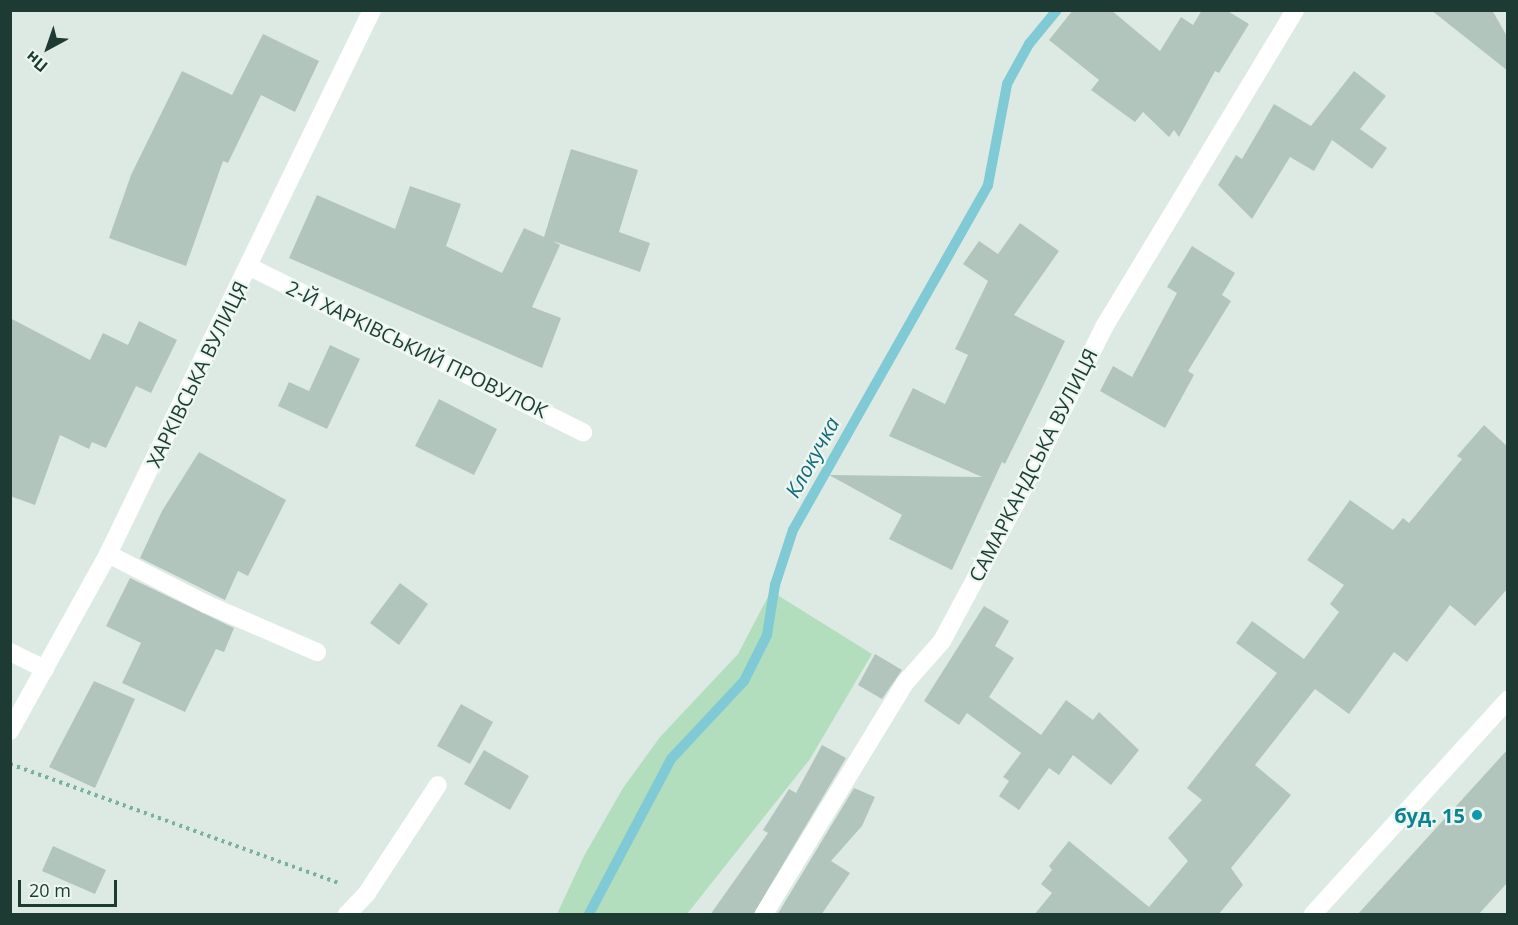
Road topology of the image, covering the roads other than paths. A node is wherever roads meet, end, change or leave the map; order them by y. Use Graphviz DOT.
graph roads {
  1 [pos="372,10"];
  2 [pos="1295,10"];
  3 [pos="250,267"];
  4 [pos="583,432"];
  5 [pos="108,554"];
  6 [pos="10,652"];
  7 [pos="317,652"];
  8 [pos="45,669"];
  9 [pos="1508,700"];
  10 [pos="10,731"];
  11 [pos="438,785"];
  12 [pos="347,915"];
  13 [pos="764,915"];
  14 [pos="1313,915"];
  1 -- 3 [label="street, ХАРКІВСЬКА ВУЛИЦЯ"];
  2 -- 13 [label="street, САМАРКАНДСЬКА ВУЛИЦЯ"];
  3 -- 4 [label="street, 2-Й ХАРКІВСЬКИЙ ПРОВУЛОК"];
  3 -- 5 [label="street, ХАРКІВСЬКА ВУЛИЦЯ"];
  5 -- 7 [label="street"];
  5 -- 8 [label="street, ХАРКІВСЬКА ВУЛИЦЯ"];
  6 -- 8 [label="street"];
  8 -- 10 [label="street, ХАРКІВСЬКА ВУЛИЦЯ"];
  9 -- 14 [label="street"];
  11 -- 12 [label="street"];
}
